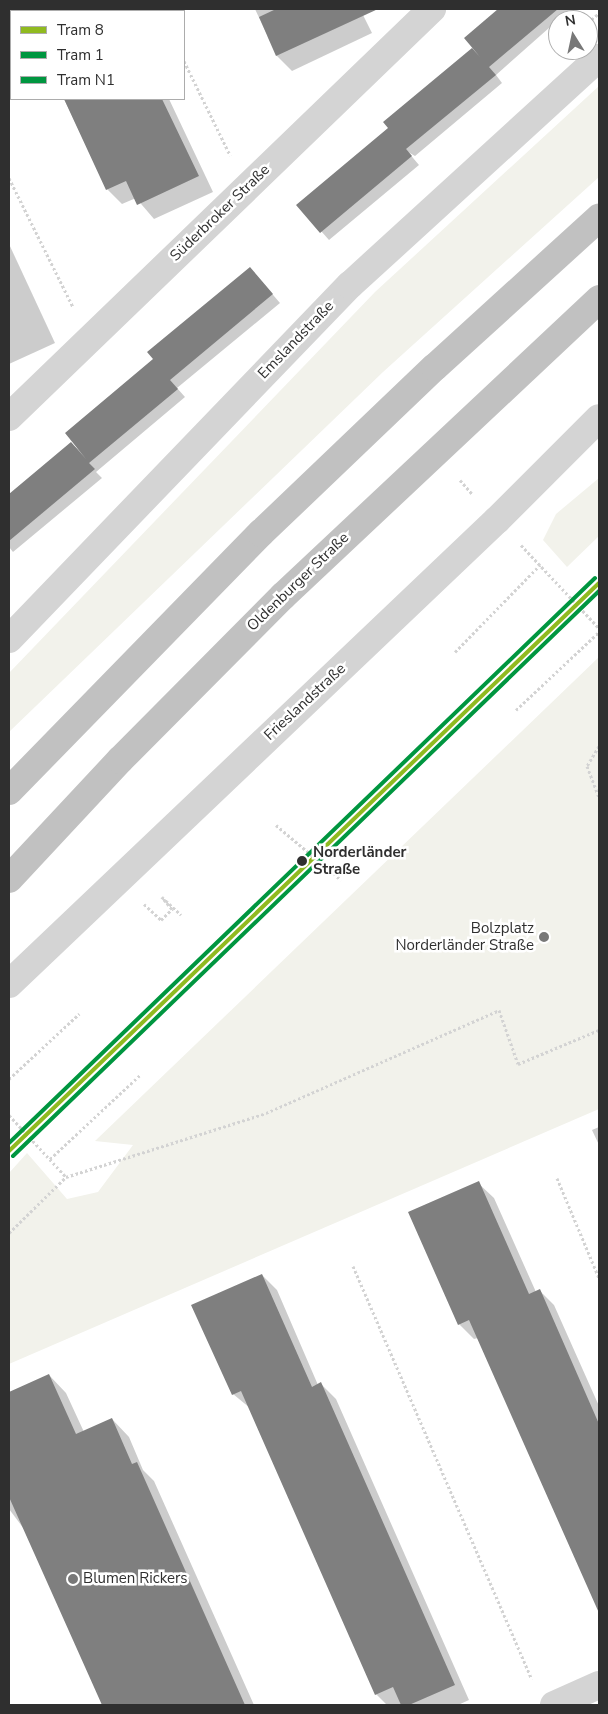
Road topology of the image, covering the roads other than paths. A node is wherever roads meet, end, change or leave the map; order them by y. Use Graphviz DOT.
graph roads {
  1 [pos="432,9"];
  2 [pos="599,58"];
  3 [pos="599,218"];
  4 [pos="599,299"];
  5 [pos="9,417"];
  6 [pos="599,418"];
  7 [pos="9,639"];
  8 [pos="9,791"];
  9 [pos="9,879"];
  10 [pos="9,984"];
  11 [pos="599,1685"];
  12 [pos="544,1696"];
  1 -- 5 [label="street, Süderbroker Straße"];
  2 -- 7 [label="street, Emslandstraße"];
  3 -- 8 [label="highway"];
  4 -- 9 [label="highway, Oldenburger Straße"];
  6 -- 10 [label="street, Frieslandstraße"];
  11 -- 12 [label="street"];
}
